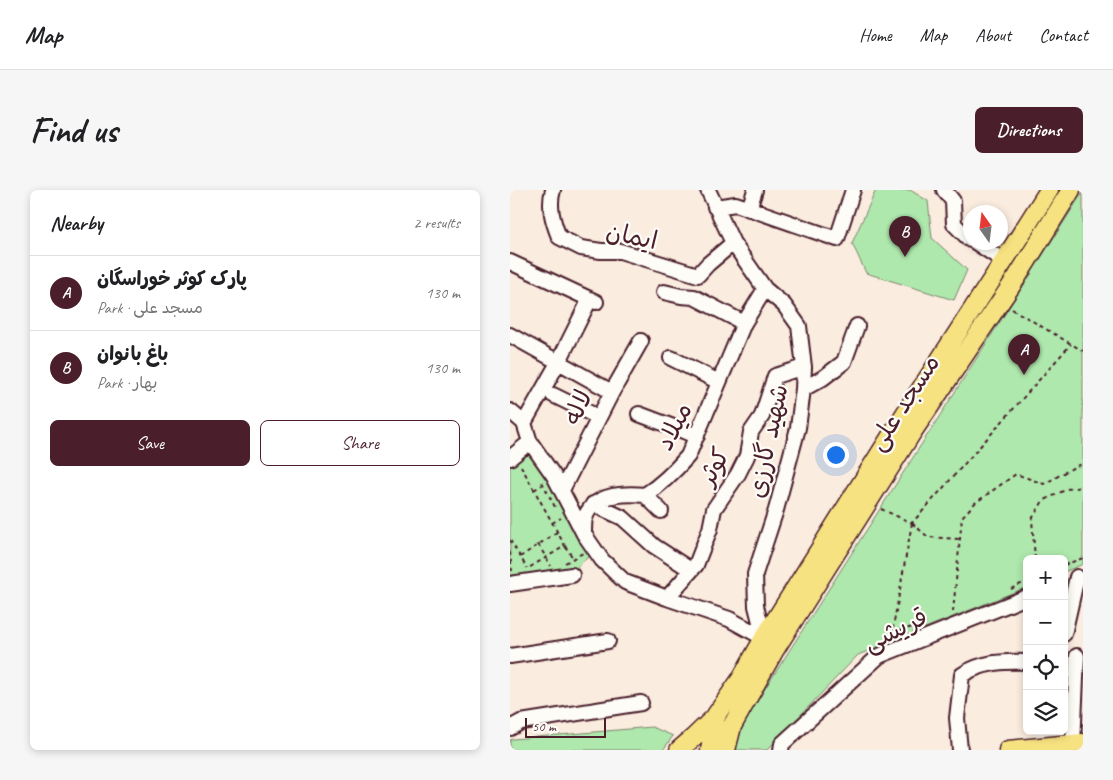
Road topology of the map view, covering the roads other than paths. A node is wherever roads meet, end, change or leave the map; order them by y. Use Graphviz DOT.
graph roads {
  1 [pos="553,190"];
  2 [pos="708,190"];
  3 [pos="755,190"];
  4 [pos="853,190"];
  5 [pos="944,190"];
  6 [pos="1049,190"];
  7 [pos="1071,190"];
  8 [pos="715,207"];
  9 [pos="749,209"];
  10 [pos="963,233"];
  11 [pos="733,243"];
  12 [pos="987,250"];
  13 [pos="1004,261"];
  14 [pos="510,262"];
  15 [pos="765,289"];
  16 [pos="664,292"];
  17 [pos="744,323"];
  18 [pos="857,326"];
  19 [pos="510,335"];
  20 [pos="641,341"];
  21 [pos="671,358"];
  22 [pos="558,361"];
  23 [pos="804,367"];
  24 [pos="719,382"];
  25 [pos="803,388"];
  26 [pos="612,392"];
  27 [pos="553,394"];
  28 [pos="510,411"];
  29 [pos="640,414"];
  30 [pos="598,417"];
  31 [pos="524,423"];
  32 [pos="906,427"];
  33 [pos="696,436"];
  34 [pos="530,442"];
  35 [pos="512,456"];
  36 [pos="562,490"];
  37 [pos="645,496"];
  38 [pos="593,504"];
  39 [pos="661,511"];
  40 [pos="584,534"];
  41 [pos="691,570"];
  42 [pos="572,575"];
  43 [pos="1080,576"];
  44 [pos="511,578"];
  45 [pos="1068,580"];
  46 [pos="666,598"];
  47 [pos="1023,599"];
  48 [pos="1068,620"];
  49 [pos="764,638"];
  50 [pos="608,641"];
  51 [pos="510,656"];
  52 [pos="1075,657"];
  53 [pos="1023,662"];
  54 [pos="640,703"];
  55 [pos="716,715"];
  56 [pos="735,721"];
  57 [pos="510,728"];
  58 [pos="1078,744"];
  59 [pos="679,750"];
  60 [pos="722,750"];
  61 [pos="781,750"];
  62 [pos="960,750"];
  63 [pos="1008,750"];
  1 -- 11 [label="street, ایمان"];
  2 -- 8 [label="street, شهید گارزی"];
  3 -- 9 [label="street"];
  4 -- 9 [label="street"];
  5 -- 10 [label="street"];
  6 -- 13 [label="main road, مسجد علی"];
  7 -- 32 [label="main road, مسجد علی"];
  8 -- 9 [label="street"];
  8 -- 11 [label="street, شهید گارزی"];
  11 -- 15 [label="street, شهید گارزی"];
  12 -- 13 [label="street"];
  13 -- 32 [label="main road, مسجد علی"];
  14 -- 22 [label="street"];
  15 -- 17 [label="street, میلاد"];
  15 -- 23 [label="street, شهید گارزی"];
  16 -- 17 [label="street"];
  17 -- 24 [label="street, میلاد"];
  18 -- 25 [label="street"];
  19 -- 22 [label="street, لاله"];
  20 -- 26 [label="street"];
  21 -- 24 [label="street"];
  22 -- 26 [label="street, لاله"];
  22 -- 31 [label="street"];
  23 -- 25 [label="street, شهید گارزی"];
  23 -- 41 [label="street, کوثر"];
  24 -- 33 [label="street, میلاد"];
  25 -- 49 [label="street, شهید گارزی"];
  26 -- 30 [label="street, لاله"];
  27 -- 30 [label="street"];
  28 -- 31 [label="street"];
  29 -- 33 [label="street"];
  30 -- 36 [label="street, لاله"];
  31 -- 34 [label="street"];
  32 -- 49 [label="main road, مسجد علی"];
  32 -- 56 [label="main road, مسجد علی"];
  33 -- 37 [label="street, میلاد"];
  34 -- 35 [label="street"];
  34 -- 36 [label="street"];
  36 -- 40 [label="street"];
  37 -- 38 [label="street"];
  37 -- 39 [label="street"];
  38 -- 40 [label="street"];
  38 -- 41 [label="street"];
  40 -- 46 [label="street"];
  41 -- 46 [label="street, کوثر"];
  42 -- 44 [label="street"];
  43 -- 45 [label="street"];
  43 -- 48 [label="street"];
  46 -- 49 [label="street"];
  47 -- 61 [label="street, قریشی"];
  49 -- 55 [label="main road, مسجد علی"];
  50 -- 51 [label="street"];
  52 -- 58 [label="street"];
  53 -- 62 [label="street"];
  54 -- 57 [label="street"];
  55 -- 56 [label="main road"];
  55 -- 59 [label="main road"];
  55 -- 60 [label="main road"];
  56 -- 60 [label="main road, مسجد علی"];
  58 -- 63 [label="main road"];
}
